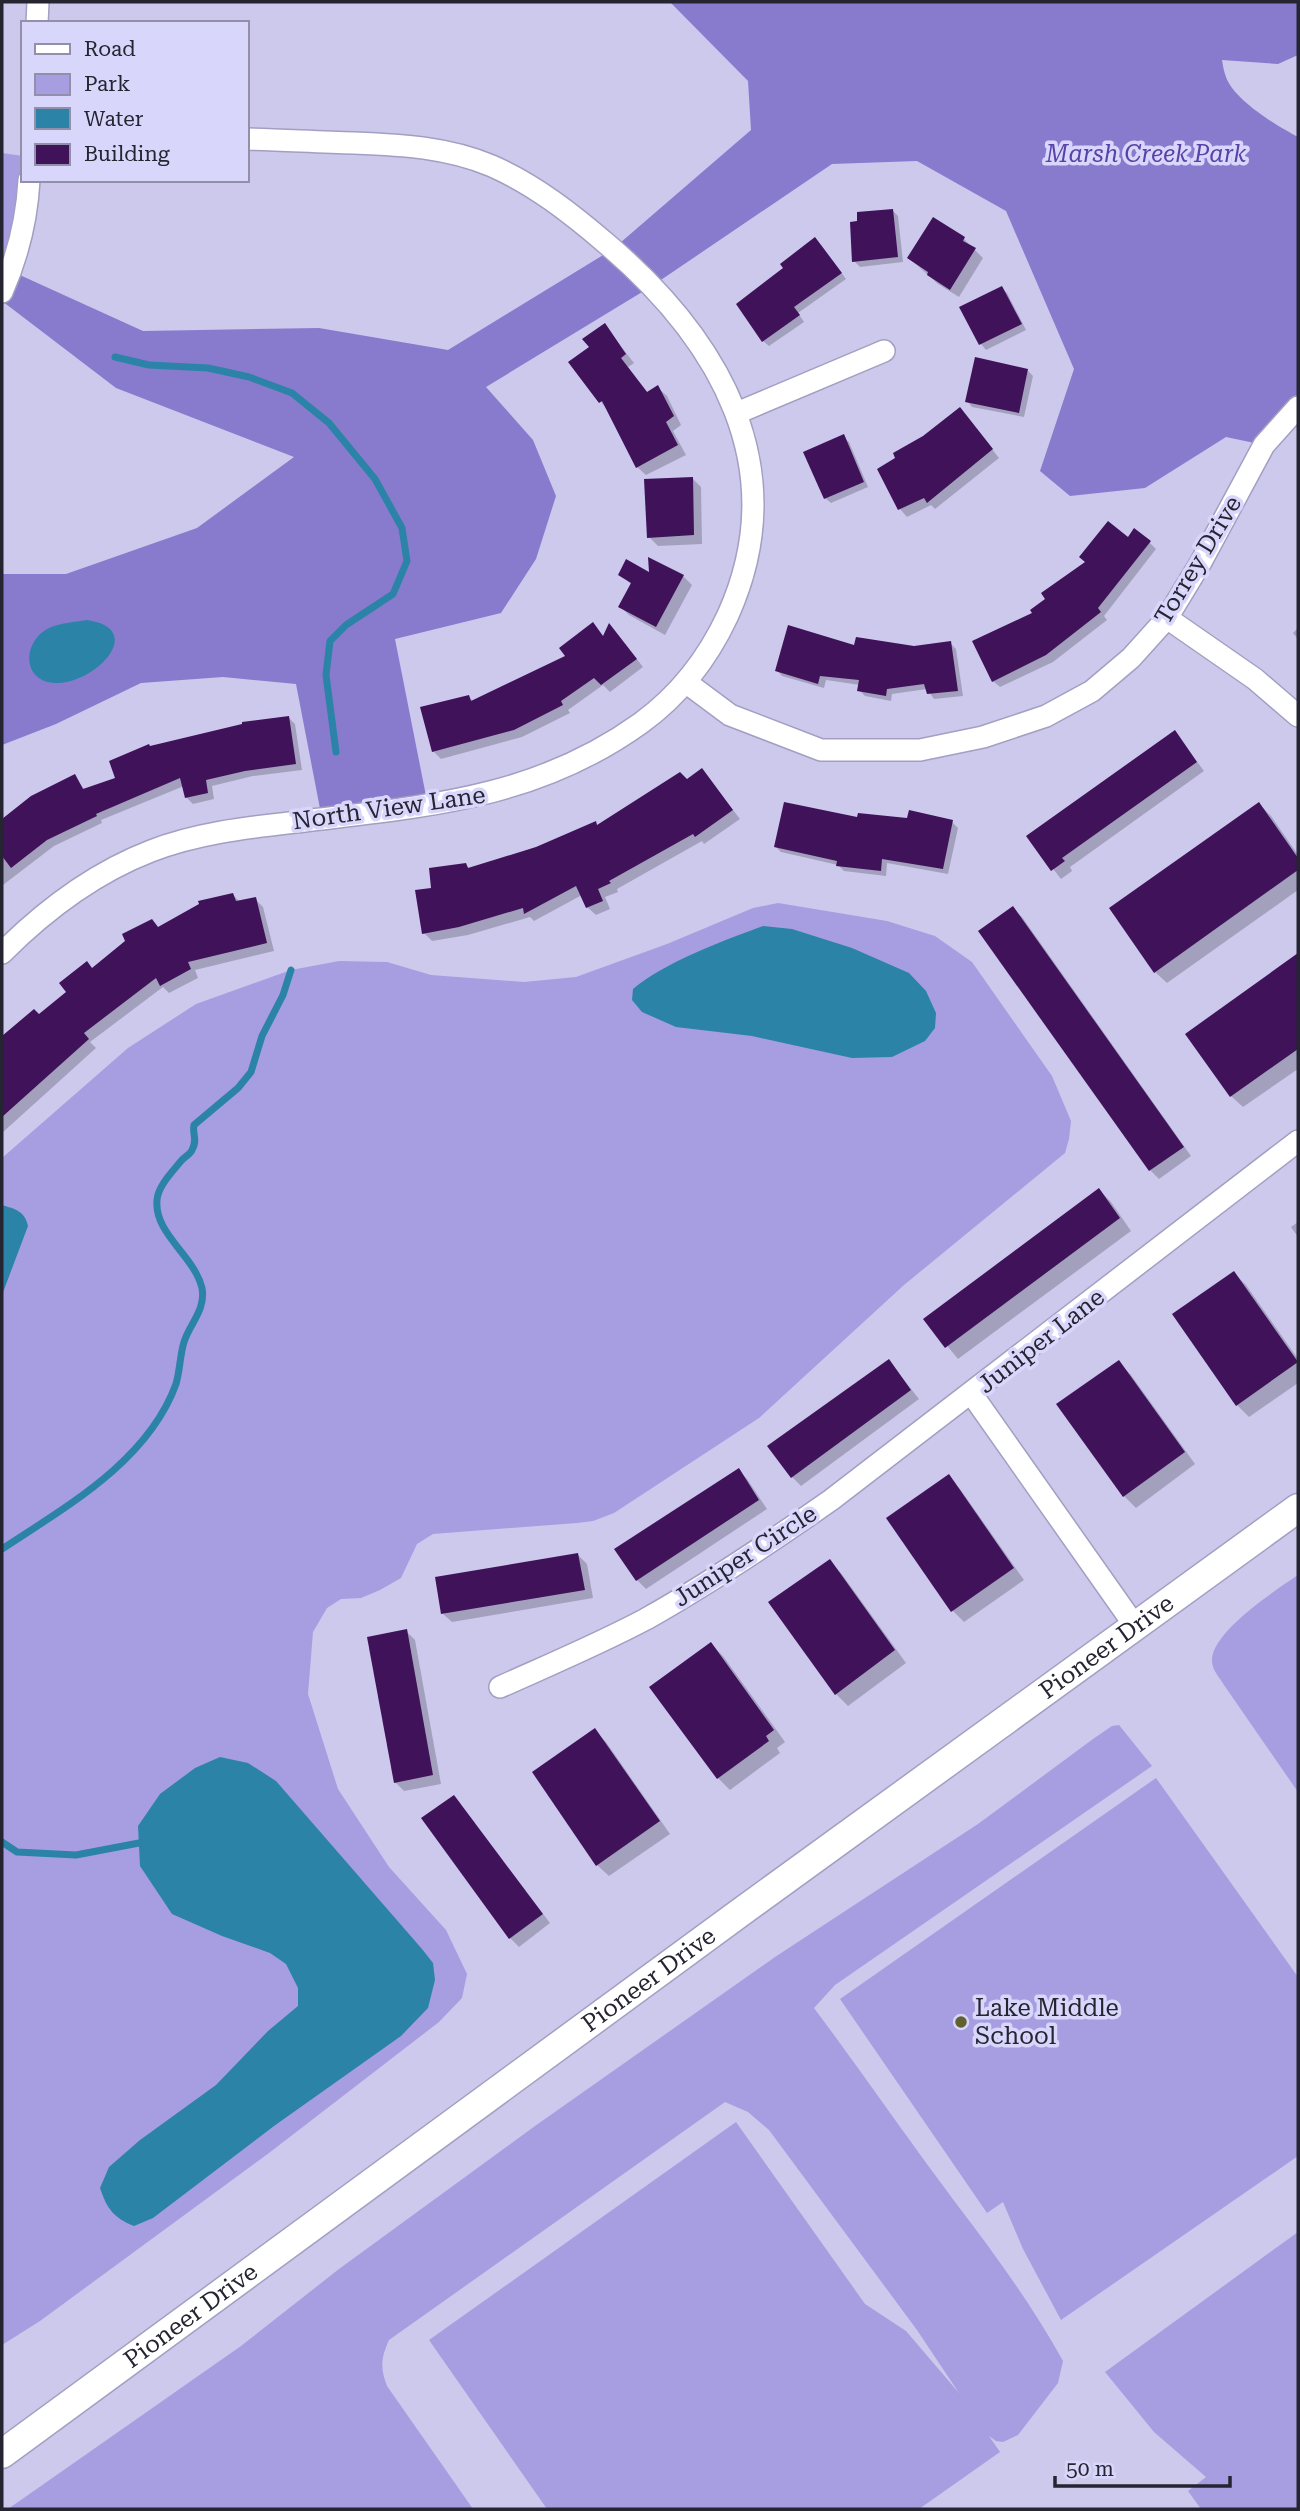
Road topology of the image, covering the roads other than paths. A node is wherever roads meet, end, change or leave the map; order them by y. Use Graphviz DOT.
graph roads {
  1 [pos="38,2"];
  2 [pos="37,21"];
  3 [pos="248,139"];
  4 [pos="29,182"];
  5 [pos="2,292"];
  6 [pos="884,351"];
  7 [pos="1298,407"];
  8 [pos="737,413"];
  9 [pos="1167,618"];
  10 [pos="687,683"];
  11 [pos="1298,716"];
  12 [pos="2,953"];
  13 [pos="1298,1141"];
  14 [pos="971,1393"];
  15 [pos="1298,1508"];
  16 [pos="1135,1626"];
  17 [pos="500,1686"];
  18 [pos="2,2454"];
  1 -- 2 [label="street"];
  3 -- 8 [label="street, North View Lane"];
  4 -- 5 [label="street"];
  6 -- 8 [label="street"];
  7 -- 9 [label="street, Torrey Drive"];
  8 -- 10 [label="street, North View Lane"];
  9 -- 10 [label="street, Torrey Drive"];
  9 -- 11 [label="street"];
  10 -- 12 [label="street, North View Lane"];
  13 -- 14 [label="street, Juniper Lane"];
  14 -- 16 [label="street, Juniper Lane"];
  14 -- 17 [label="street, Juniper Circle"];
  15 -- 16 [label="street, Pioneer Drive"];
  16 -- 18 [label="street, Pioneer Drive"];
}
